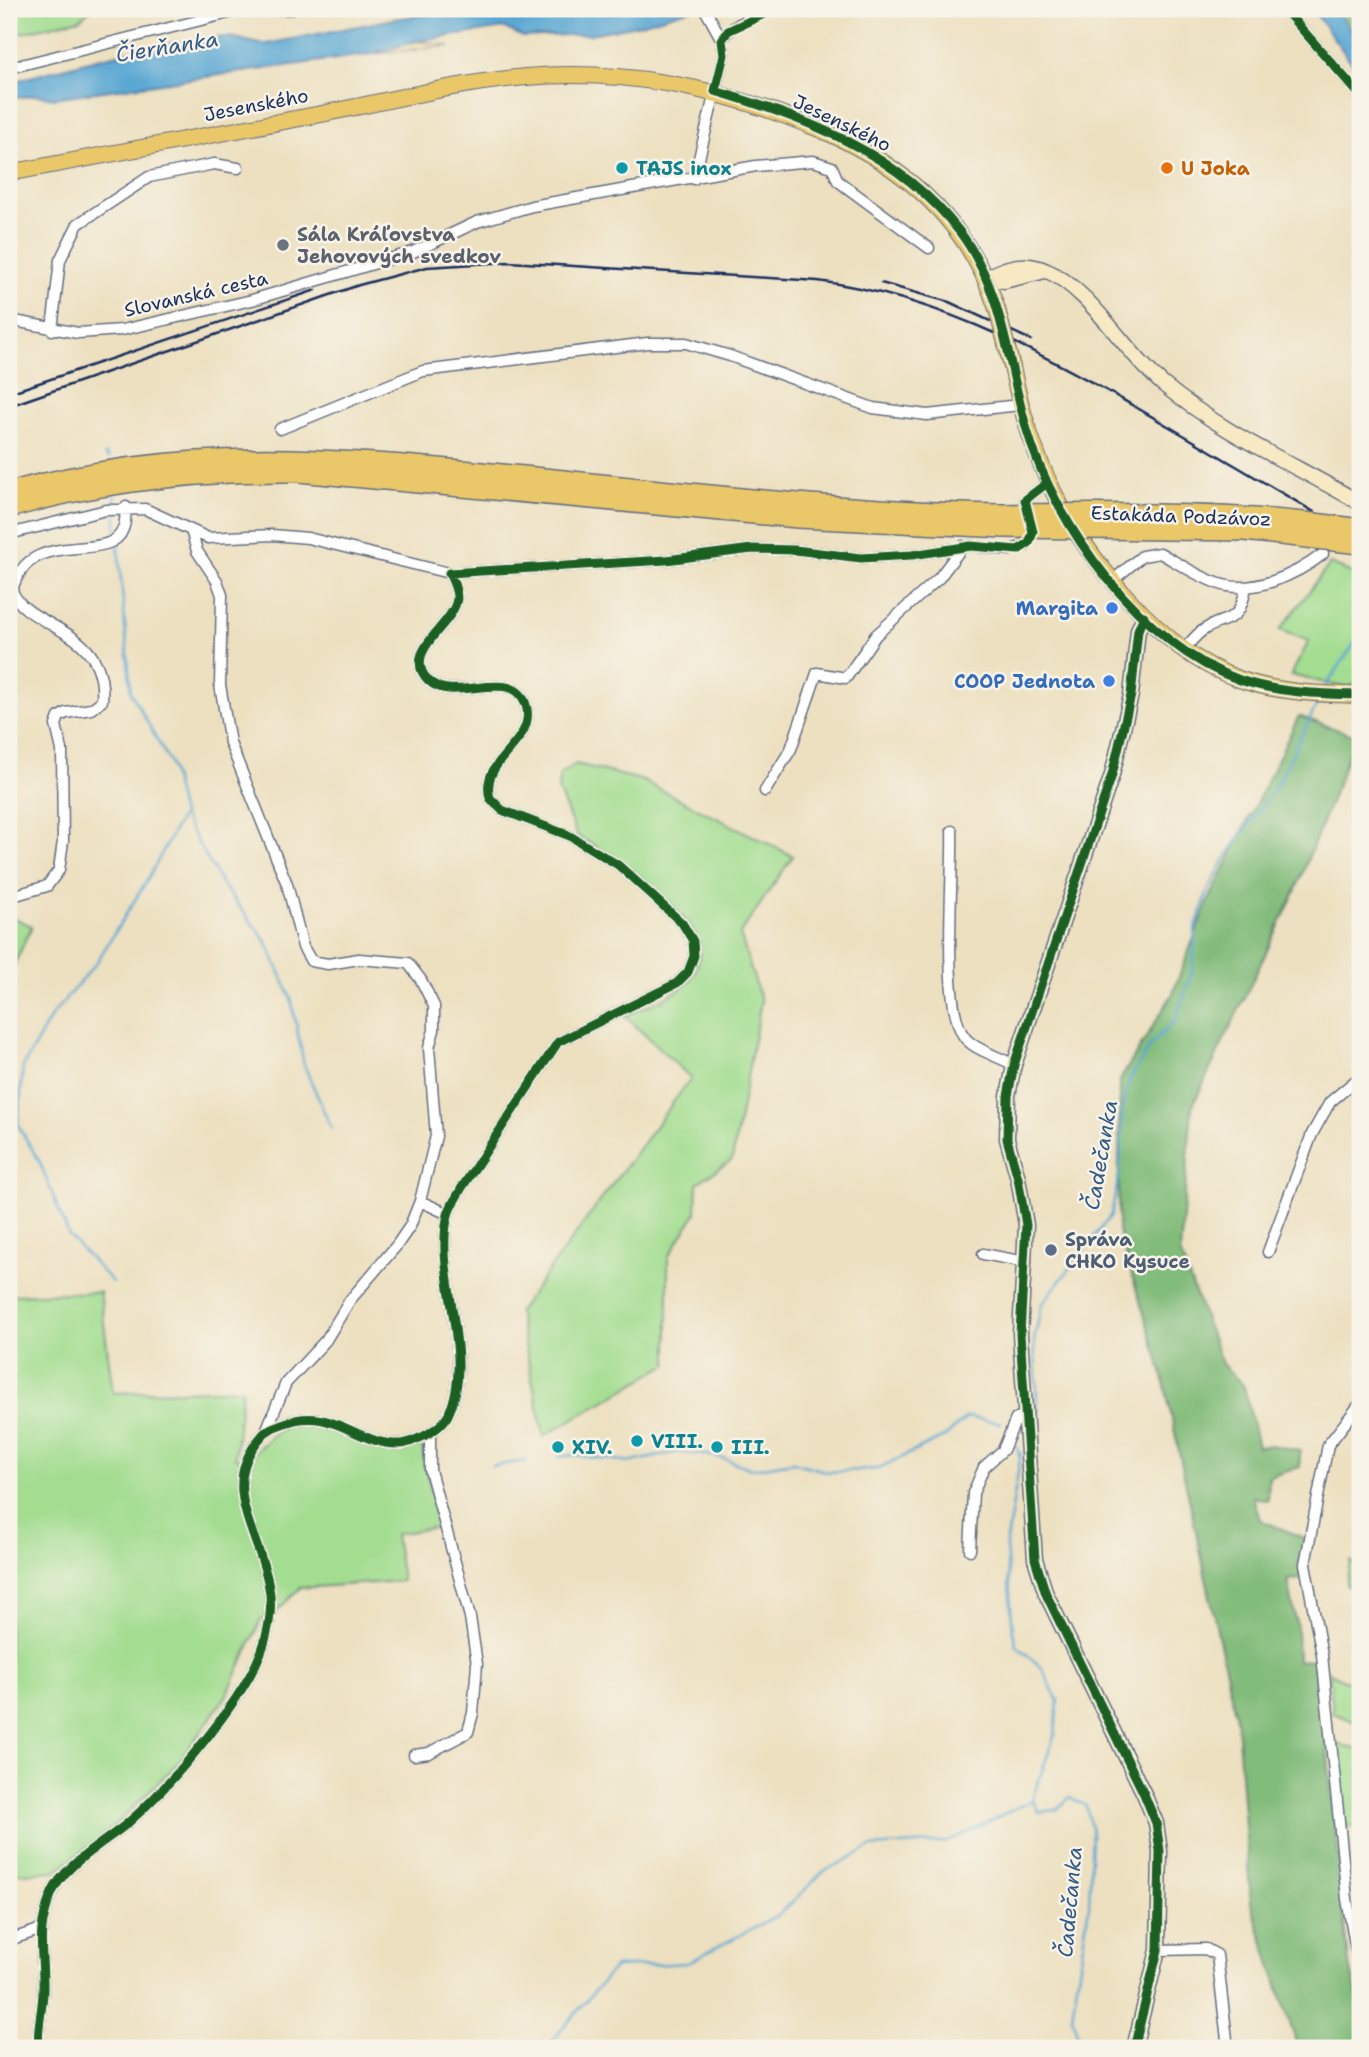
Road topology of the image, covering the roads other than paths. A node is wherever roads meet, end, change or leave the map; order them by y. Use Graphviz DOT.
graph roads {
  1 [pos="292,9"];
  2 [pos="705,9"];
  3 [pos="775,9"];
  4 [pos="1284,9"];
  5 [pos="722,40"];
  6 [pos="9,68"];
  7 [pos="715,92"];
  8 [pos="1360,95"];
  9 [pos="238,168"];
  10 [pos="9,173"];
  11 [pos="694,180"];
  12 [pos="929,248"];
  13 [pos="986,278"];
  14 [pos="9,320"];
  15 [pos="52,330"];
  16 [pos="1020,405"];
  17 [pos="280,429"];
  18 [pos="1047,483"];
  19 [pos="9,492"];
  20 [pos="1360,503"];
  21 [pos="126,507"];
  22 [pos="9,508"];
  23 [pos="1002,521"];
  24 [pos="1360,529"];
  25 [pos="191,530"];
  26 [pos="9,534"];
  27 [pos="1360,544"];
  28 [pos="963,546"];
  29 [pos="1323,554"];
  30 [pos="449,573"];
  31 [pos="1112,581"];
  32 [pos="1245,587"];
  33 [pos="1144,616"];
  34 [pos="1184,650"];
  35 [pos="1355,695"];
  36 [pos="765,791"];
  37 [pos="952,831"];
  38 [pos="9,897"];
  39 [pos="1014,1065"];
  40 [pos="1360,1077"];
  41 [pos="420,1201"];
  42 [pos="448,1214"];
  43 [pos="1268,1252"];
  44 [pos="983,1254"];
  45 [pos="1026,1262"];
  46 [pos="1360,1404"];
  47 [pos="1025,1414"];
  48 [pos="266,1431"];
  49 [pos="430,1434"];
  50 [pos="970,1550"];
  51 [pos="414,1755"];
  52 [pos="39,1930"];
  53 [pos="9,1940"];
  54 [pos="1158,1950"];
  55 [pos="1360,1972"];
  56 [pos="39,2048"];
  57 [pos="1134,2048"];
  58 [pos="1228,2048"];
  1 -- 6 [label="street"];
  2 -- 5 [label="street"];
  3 -- 5 [label="street"];
  4 -- 8 [label="street"];
  5 -- 7 [label="street"];
  7 -- 10 [label="main road, Jesenského"];
  7 -- 11 [label="street"];
  7 -- 13 [label="main road, Jesenského"];
  9 -- 15 [label="street"];
  11 -- 12 [label="street, Slovanská cesta"];
  11 -- 15 [label="street, Slovanská cesta"];
  13 -- 16 [label="main road, Jesenského, bridge"];
  13 -- 20 [label="street"];
  14 -- 15 [label="street, Slovanská cesta"];
  16 -- 17 [label="street"];
  16 -- 18 [label="main road, Jesenského"];
  18 -- 28 [label="street"];
  18 -- 31 [label="main road, Jesenského"];
  19 -- 23 [label="highway"];
  21 -- 25 [label="street"];
  21 -- 26 [label="street"];
  21 -- 38 [label="street"];
  22 -- 23 [label="highway"];
  23 -- 24 [label="highway, Estakáda Podzávoz, bridge"];
  23 -- 27 [label="highway, Estakáda Podzávoz, bridge"];
  25 -- 30 [label="street"];
  25 -- 41 [label="street"];
  28 -- 30 [label="street"];
  28 -- 36 [label="street"];
  29 -- 32 [label="street"];
  30 -- 42 [label="street"];
  31 -- 32 [label="street"];
  31 -- 33 [label="main road, Jesenského"];
  32 -- 34 [label="street"];
  33 -- 34 [label="main road, Jesenského"];
  33 -- 39 [label="street"];
  34 -- 35 [label="main road, Jesenského"];
  37 -- 39 [label="street"];
  39 -- 45 [label="street"];
  40 -- 43 [label="street"];
  41 -- 42 [label="street"];
  41 -- 48 [label="street"];
  42 -- 49 [label="street"];
  44 -- 45 [label="street"];
  45 -- 47 [label="street"];
  46 -- 55 [label="street"];
  47 -- 50 [label="street"];
  47 -- 54 [label="street"];
  48 -- 49 [label="street"];
  48 -- 52 [label="street"];
  49 -- 51 [label="street"];
  52 -- 53 [label="street"];
  52 -- 56 [label="street"];
  54 -- 57 [label="street"];
  54 -- 58 [label="street"];
}
